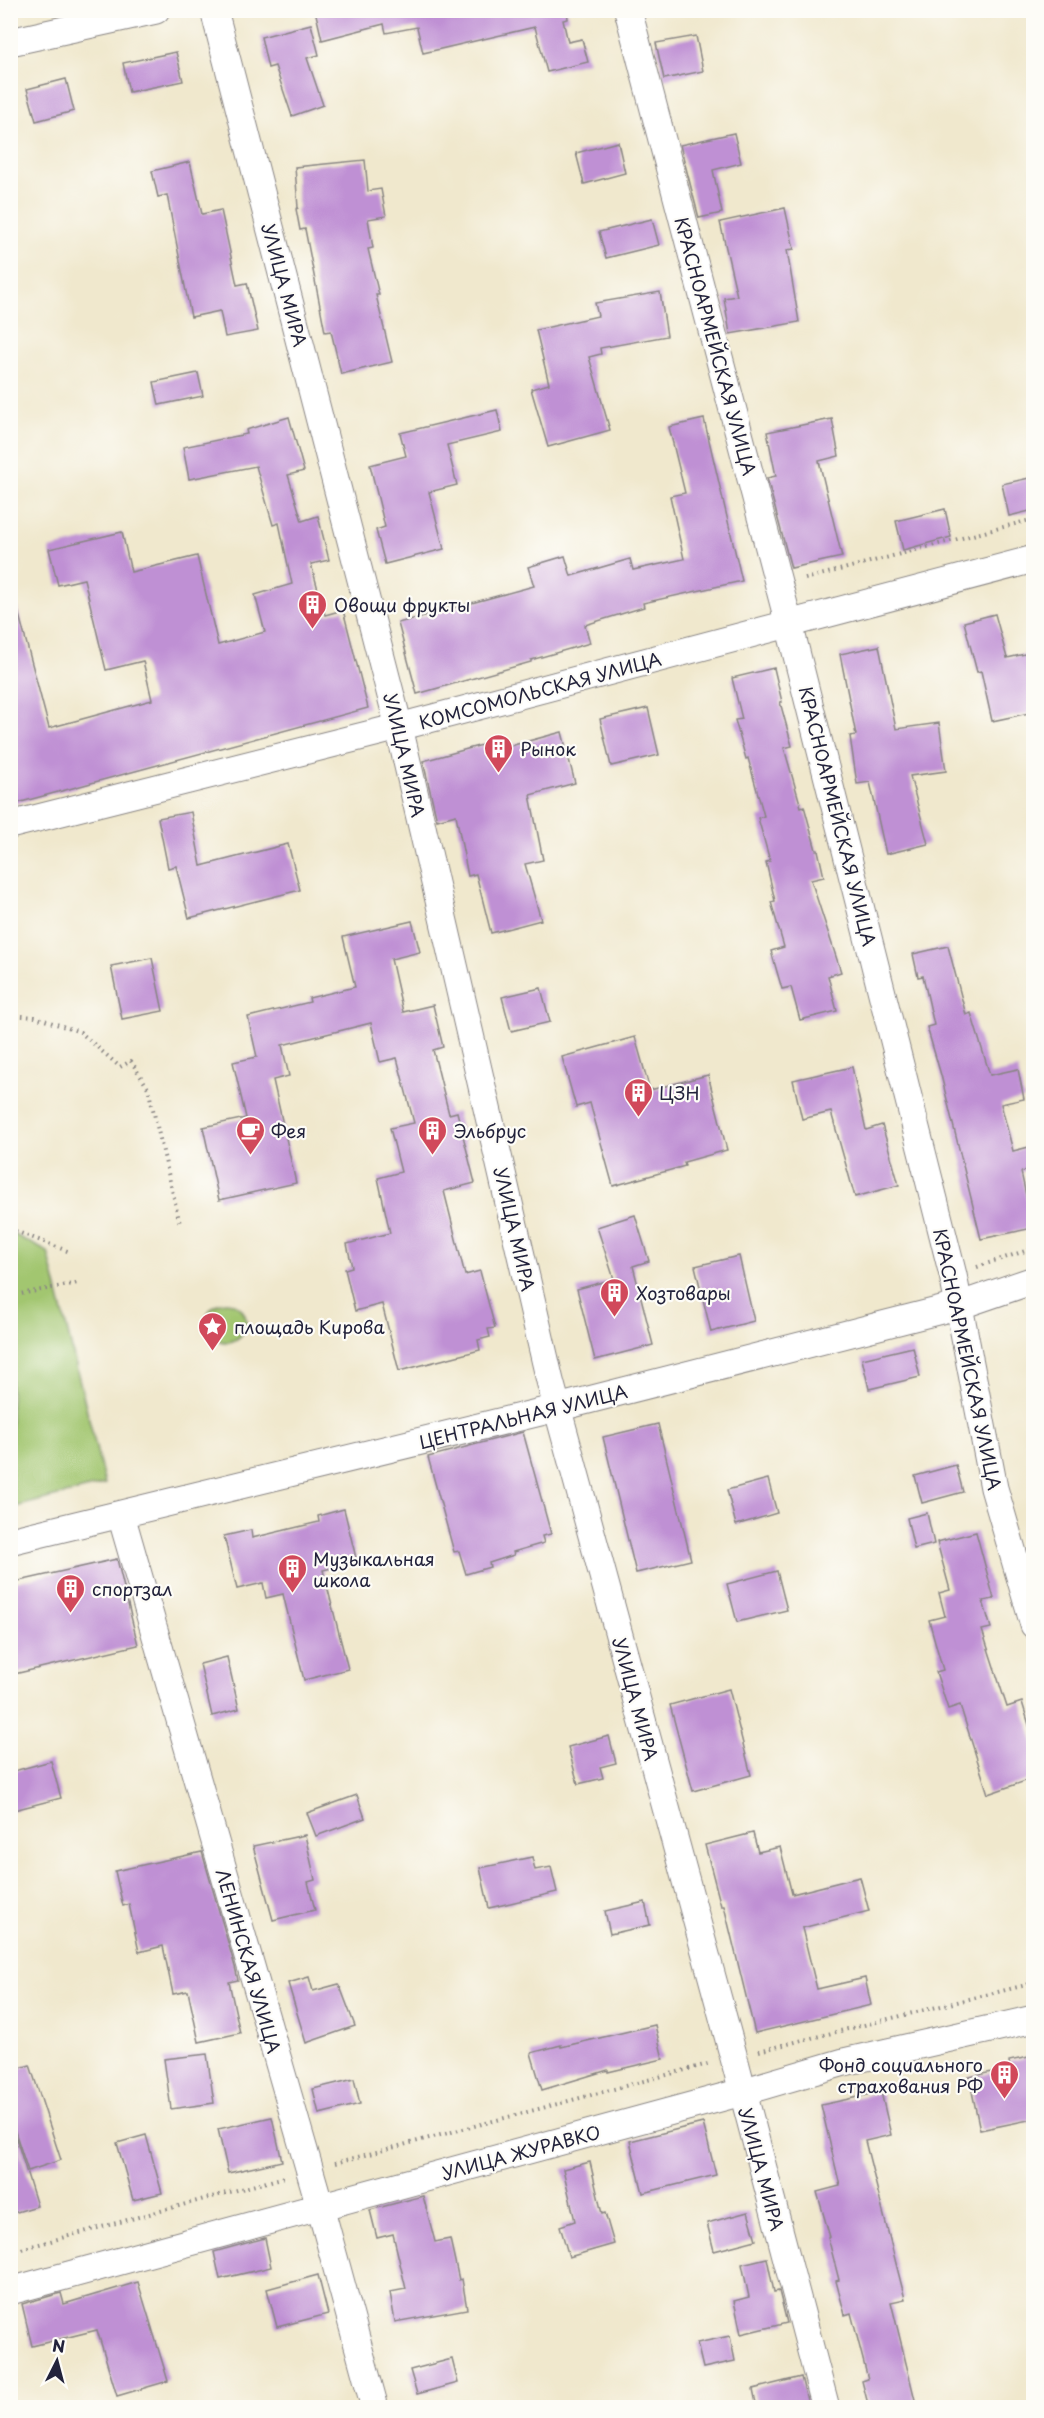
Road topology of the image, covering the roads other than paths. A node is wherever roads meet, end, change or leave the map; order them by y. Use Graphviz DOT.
graph roads {
  1 [pos="156,10"];
  2 [pos="214,10"];
  3 [pos="628,10"];
  4 [pos="10,42"];
  5 [pos="1034,559"];
  6 [pos="789,624"];
  7 [pos="399,727"];
  8 [pos="10,825"];
  9 [pos="1034,1280"];
  10 [pos="961,1305"];
  11 [pos="557,1408"];
  12 [pos="121,1515"];
  13 [pos="10,1541"];
  14 [pos="1034,1625"];
  15 [pos="1034,2019"];
  16 [pos="742,2092"];
  17 [pos="320,2206"];
  18 [pos="10,2291"];
  19 [pos="375,2408"];
  20 [pos="826,2408"];
  1 -- 4 [label="street"];
  2 -- 7 [label="street, УЛИЦА МИРА"];
  3 -- 6 [label="street, КРАСНОАРМЕЙСКАЯ УЛИЦА"];
  5 -- 6 [label="street, КОМСОМОЛЬСКАЯ УЛИЦА"];
  6 -- 7 [label="street, КОМСОМОЛЬСКАЯ УЛИЦА"];
  6 -- 10 [label="street, КРАСНОАРМЕЙСКАЯ УЛИЦА"];
  7 -- 8 [label="street, КОМСОМОЛЬСКАЯ УЛИЦА"];
  7 -- 11 [label="street, УЛИЦА МИРА"];
  9 -- 10 [label="street, ЦЕНТРАЛЬНАЯ УЛИЦА"];
  10 -- 11 [label="street, ЦЕНТРАЛЬНАЯ УЛИЦА"];
  10 -- 14 [label="street, КРАСНОАРМЕЙСКАЯ УЛИЦА"];
  11 -- 12 [label="street, ЦЕНТРАЛЬНАЯ УЛИЦА"];
  11 -- 16 [label="street, УЛИЦА МИРА"];
  12 -- 13 [label="street, ЦЕНТРАЛЬНАЯ УЛИЦА"];
  12 -- 17 [label="street, ЛЕНИНСКАЯ УЛИЦА"];
  15 -- 16 [label="street, УЛИЦА ЖУРАВКО"];
  16 -- 17 [label="street, УЛИЦА ЖУРАВКО"];
  16 -- 20 [label="street, УЛИЦА МИРА"];
  17 -- 18 [label="street, УЛИЦА ЖУРАВКО"];
  17 -- 19 [label="street, ЛЕНИНСКАЯ УЛИЦА"];
}
